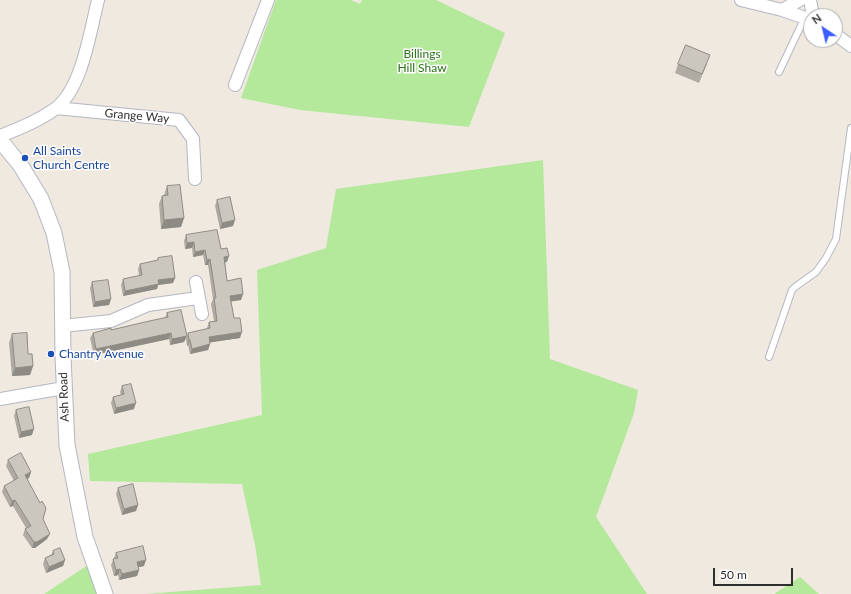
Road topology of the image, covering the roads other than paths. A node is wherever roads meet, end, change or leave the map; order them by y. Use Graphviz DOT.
graph roads {
  1 [pos="98,0"];
  2 [pos="268,0"];
  3 [pos="740,0"];
  4 [pos="800,0"];
  5 [pos="782,10"];
  6 [pos="803,16"];
  7 [pos="803,30"];
  8 [pos="779,72"];
  9 [pos="235,85"];
  10 [pos="56,108"];
  11 [pos="851,128"];
  12 [pos="0,136"];
  13 [pos="0,140"];
  14 [pos="195,179"];
  15 [pos="196,282"];
  16 [pos="198,298"];
  17 [pos="202,314"];
  18 [pos="62,326"];
  19 [pos="769,357"];
  20 [pos="64,388"];
  21 [pos="0,399"];
  22 [pos="105,594"];
  1 -- 10 [label="street"];
  2 -- 9 [label="street"];
  3 -- 5 [label="street"];
  4 -- 5 [label="street"];
  5 -- 6 [label="street"];
  7 -- 8 [label="lane"];
  10 -- 12 [label="street"];
  10 -- 14 [label="street, Grange Way"];
  11 -- 19 [label="lane"];
  13 -- 18 [label="street, Ash Road"];
  15 -- 16 [label="street"];
  16 -- 17 [label="street"];
  16 -- 18 [label="street"];
  18 -- 20 [label="street, Ash Road"];
  20 -- 21 [label="street"];
  20 -- 22 [label="street, Ash Road"];
}
